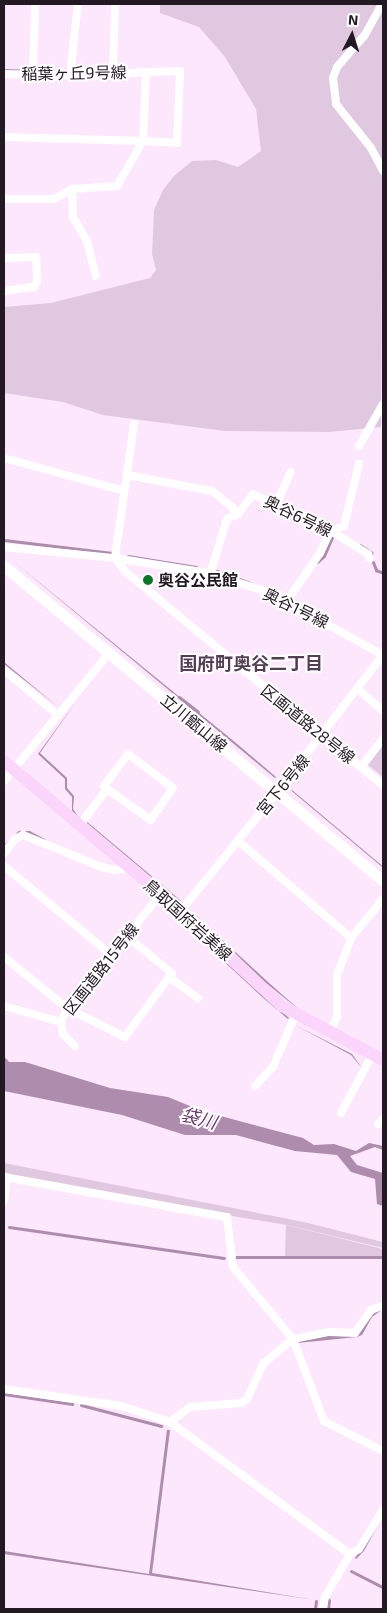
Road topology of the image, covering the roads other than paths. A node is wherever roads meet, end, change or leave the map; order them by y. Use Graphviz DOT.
graph roads {
  1 [pos="35,4"];
  2 [pos="78,4"];
  3 [pos="115,4"];
  4 [pos="382,4"];
  5 [pos="146,72"];
  6 [pos="4,74"];
  7 [pos="113,74"];
  8 [pos="33,75"];
  9 [pos="70,76"];
  10 [pos="4,137"];
  11 [pos="143,141"];
  12 [pos="383,171"];
  13 [pos="72,189"];
  14 [pos="4,199"];
  15 [pos="8,258"];
  16 [pos="96,276"];
  17 [pos="4,291"];
  18 [pos="383,404"];
  19 [pos="134,424"];
  20 [pos="359,446"];
  21 [pos="4,458"];
  22 [pos="359,464"];
  23 [pos="291,472"];
  24 [pos="128,475"];
  25 [pos="125,491"];
  26 [pos="276,505"];
  27 [pos="235,516"];
  28 [pos="330,532"];
  29 [pos="4,547"];
  30 [pos="115,558"];
  31 [pos="370,559"];
  32 [pos="4,566"];
  33 [pos="210,574"];
  34 [pos="287,601"];
  35 [pos="109,653"];
  36 [pos="383,655"];
  37 [pos="4,670"];
  38 [pos="359,690"];
  39 [pos="383,710"];
  40 [pos="58,715"];
  41 [pos="322,736"];
  42 [pos="383,739"];
  43 [pos="9,765"];
  44 [pos="361,767"];
  45 [pos="4,780"];
  46 [pos="383,785"];
  47 [pos="107,789"];
  48 [pos="278,792"];
  49 [pos="80,825"];
  50 [pos="238,841"];
  51 [pos="4,853"];
  52 [pos="4,866"];
  53 [pos="130,868"];
  54 [pos="383,881"];
  55 [pos="161,894"];
  56 [pos="383,898"];
  57 [pos="180,912"];
  58 [pos="125,935"];
  59 [pos="351,938"];
  60 [pos="110,954"];
  61 [pos="4,956"];
  62 [pos="169,977"];
  63 [pos="198,998"];
  64 [pos="4,1006"];
  65 [pos="67,1008"];
  66 [pos="295,1016"];
  67 [pos="61,1022"];
  68 [pos="330,1034"];
  69 [pos="75,1046"];
  70 [pos="378,1058"];
  71 [pos="255,1086"];
  72 [pos="341,1113"];
  73 [pos="5,1177"];
  74 [pos="4,1200"];
  75 [pos="383,1306"];
  76 [pos="293,1339"];
  77 [pos="4,1389"];
  78 [pos="170,1422"];
  79 [pos="383,1452"];
  80 [pos="383,1510"];
  81 [pos="350,1554"];
  82 [pos="323,1609"];
  1 -- 8 [label="street"];
  2 -- 9 [label="street"];
  3 -- 7 [label="street"];
  4 -- 12 [label="street"];
  5 -- 7 [label="street, 稲葉ヶ丘9号線"];
  5 -- 11 [label="street, 稲葉ヶ丘9号線"];
  5 -- 11 [label="street"];
  6 -- 8 [label="street, 稲葉ヶ丘9号線"];
  7 -- 9 [label="street, 稲葉ヶ丘9号線"];
  8 -- 9 [label="street, 稲葉ヶ丘9号線"];
  10 -- 11 [label="street"];
  11 -- 13 [label="street"];
  13 -- 14 [label="street"];
  13 -- 16 [label="street"];
  15 -- 17 [label="street"];
  18 -- 20 [label="street"];
  19 -- 24 [label="street"];
  21 -- 25 [label="street"];
  22 -- 28 [label="street"];
  23 -- 26 [label="street"];
  24 -- 25 [label="street"];
  24 -- 27 [label="street"];
  25 -- 30 [label="street"];
  26 -- 27 [label="street, 奥谷6号線"];
  26 -- 28 [label="street, 奥谷6号線"];
  27 -- 33 [label="street, 奥谷6号線"];
  28 -- 31 [label="street, 奥谷6号線"];
  28 -- 34 [label="street"];
  29 -- 30 [label="street"];
  30 -- 33 [label="street, 奥谷1号線"];
  30 -- 41 [label="street, 区画道路28号線"];
  32 -- 35 [label="street, 立川甑山線"];
  33 -- 34 [label="street, 奥谷1号線"];
  34 -- 36 [label="street, 奥谷1号線"];
  35 -- 40 [label="street"];
  35 -- 48 [label="street, 立川甑山線"];
  36 -- 38 [label="street, 宮下6号線"];
  37 -- 40 [label="street"];
  38 -- 39 [label="street"];
  38 -- 41 [label="street, 宮下6号線"];
  40 -- 43 [label="street"];
  41 -- 44 [label="street, 区画道路28号線"];
  41 -- 48 [label="street, 宮下6号線"];
  42 -- 44 [label="street"];
  43 -- 45 [label="street"];
  43 -- 49 [label="main road, 鳥取国府岩美線"];
  44 -- 46 [label="street, 区画道路28号線"];
  47 -- 47 [label="street"];
  47 -- 49 [label="street"];
  48 -- 50 [label="street, 宮下6号線"];
  48 -- 54 [label="street, 立川甑山線"];
  49 -- 53 [label="main road, 鳥取国府岩美線"];
  50 -- 57 [label="street, 宮下6号線"];
  50 -- 59 [label="street"];
  51 -- 53 [label="street"];
  52 -- 60 [label="street"];
  53 -- 55 [label="main road, 鳥取国府岩美線"];
  55 -- 57 [label="main road, 鳥取国府岩美線"];
  55 -- 58 [label="street, 区画道路15号線"];
  56 -- 59 [label="street"];
  57 -- 66 [label="main road, 鳥取国府岩美線"];
  58 -- 60 [label="street, 区画道路15号線"];
  58 -- 62 [label="street"];
  59 -- 68 [label="street"];
  60 -- 65 [label="street, 区画道路15号線"];
  61 -- 65 [label="street"];
  62 -- 63 [label="street"];
  62 -- 65 [label="street"];
  64 -- 67 [label="street, 区画道路15号線"];
  65 -- 67 [label="street, 区画道路15号線"];
  66 -- 68 [label="main road, 鳥取国府岩美線"];
  66 -- 71 [label="street"];
  67 -- 69 [label="street"];
  68 -- 70 [label="main road, 鳥取国府岩美線"];
  70 -- 72 [label="street"];
  73 -- 74 [label="street"];
  73 -- 76 [label="street"];
  75 -- 76 [label="street"];
  76 -- 78 [label="street"];
  76 -- 79 [label="street"];
  77 -- 78 [label="street"];
  78 -- 81 [label="street"];
  80 -- 81 [label="street"];
  81 -- 82 [label="street"];
}
